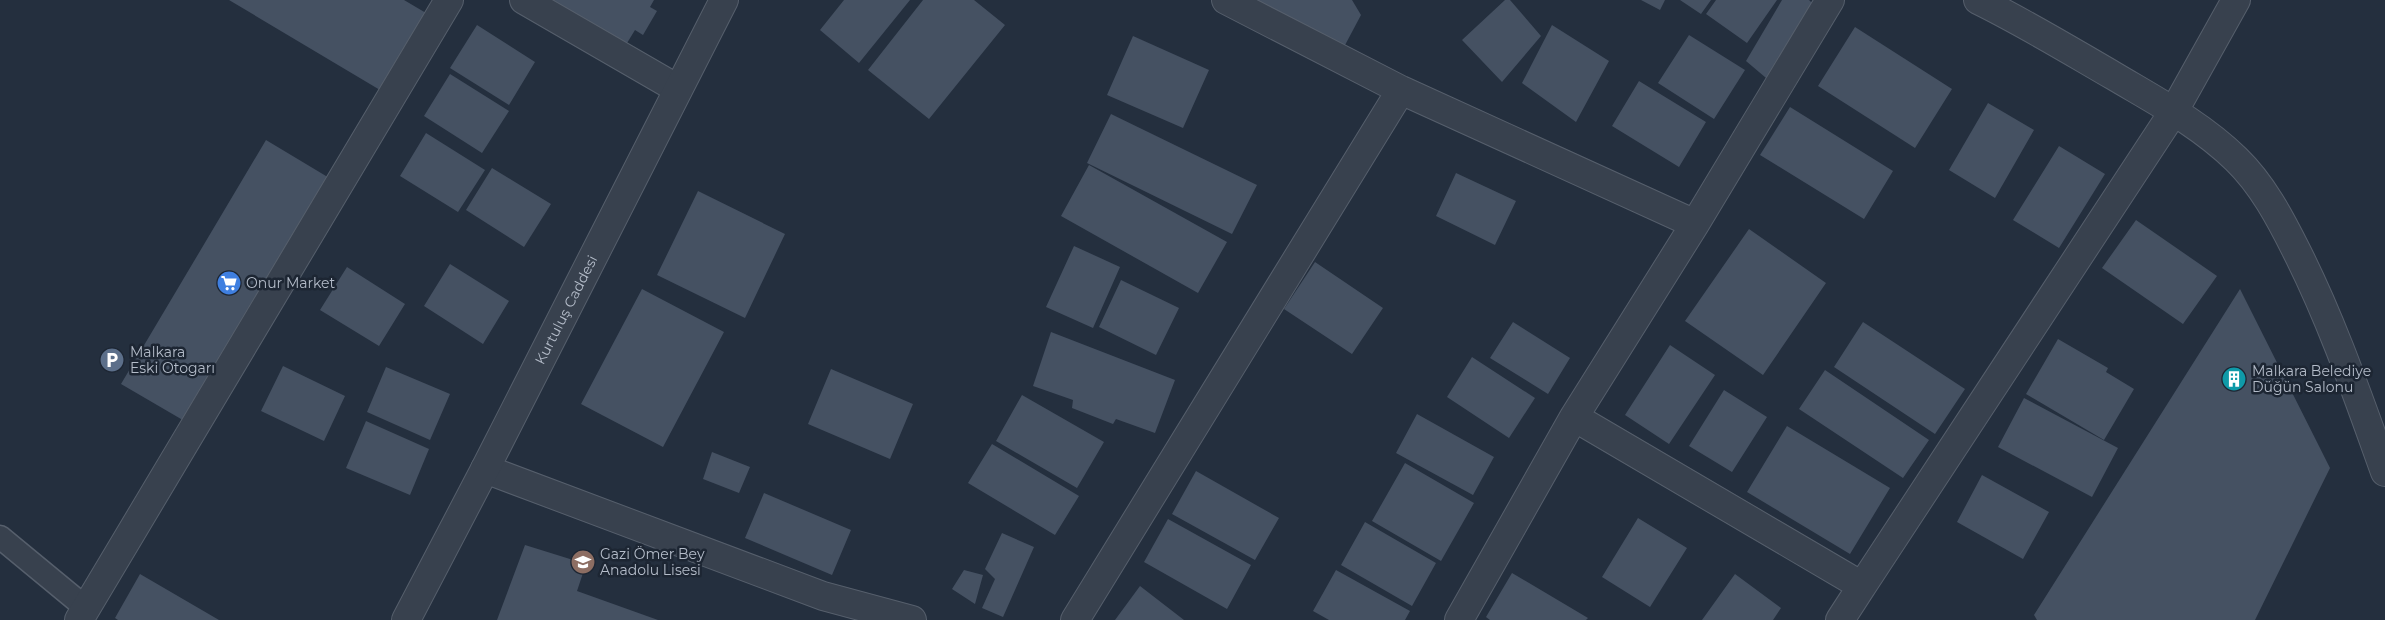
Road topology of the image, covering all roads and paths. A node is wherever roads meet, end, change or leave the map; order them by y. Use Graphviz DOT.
graph roads {
  1 [pos="449,0"];
  2 [pos="524,0"];
  3 [pos="724,0"];
  4 [pos="1226,0"];
  5 [pos="1830,0"];
  6 [pos="1978,0"];
  7 [pos="2236,0"];
  8 [pos="678,88"];
  9 [pos="1401,90"];
  10 [pos="2174,112"];
  11 [pos="1695,224"];
  12 [pos="1574,417"];
  13 [pos="485,470"];
  14 [pos="2385,472"];
  15 [pos="0,537"];
  16 [pos="1862,586"];
  17 [pos="82,614"];
  18 [pos="406,620"];
  19 [pos="912,620"];
  20 [pos="1075,620"];
  21 [pos="1459,620"];
  22 [pos="1840,620"];
  1 -- 17 [label="street"];
  2 -- 8 [label="street"];
  3 -- 8 [label="street, Kurtuluş Caddesi"];
  4 -- 9 [label="street"];
  5 -- 11 [label="street"];
  6 -- 10 [label="street"];
  7 -- 10 [label="street"];
  8 -- 13 [label="street, Kurtuluş Caddesi"];
  9 -- 11 [label="street"];
  9 -- 20 [label="street"];
  10 -- 14 [label="street"];
  10 -- 16 [label="street"];
  11 -- 12 [label="street"];
  12 -- 16 [label="street"];
  12 -- 21 [label="street"];
  13 -- 18 [label="street, Kurtuluş Caddesi"];
  13 -- 19 [label="street"];
  15 -- 17 [label="lane"];
  16 -- 22 [label="street"];
}
